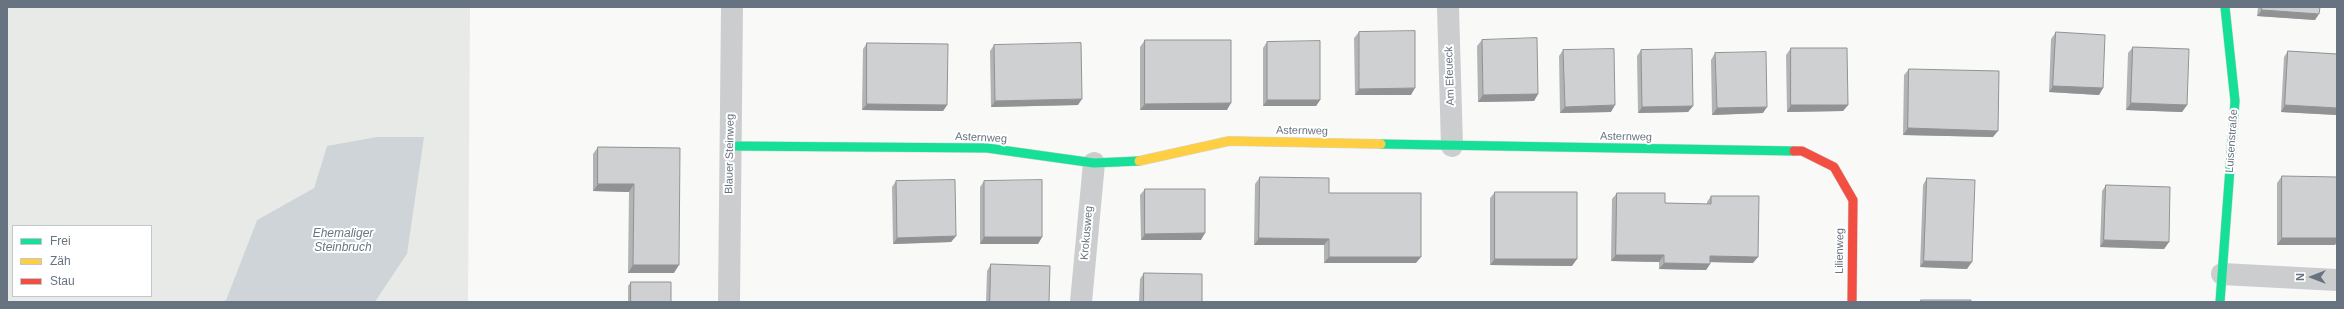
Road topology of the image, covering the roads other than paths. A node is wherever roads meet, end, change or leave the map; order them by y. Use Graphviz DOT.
graph roads {
  1 [pos="732,7"];
  2 [pos="1448,7"];
  3 [pos="2225,7"];
  4 [pos="730,146"];
  5 [pos="1452,146"];
  6 [pos="1094,163"];
  7 [pos="1853,200"];
  8 [pos="2222,274"];
  9 [pos="2337,280"];
  10 [pos="729,302"];
  11 [pos="1081,302"];
  12 [pos="1852,302"];
  13 [pos="2220,302"];
  1 -- 4 [label="street, Blauer Steinweg"];
  2 -- 5 [label="street, Am Efeueck"];
  3 -- 8 [label="street, Luisenstraße"];
  4 -- 6 [label="street, Asternweg"];
  4 -- 10 [label="street, Blauer Steinweg"];
  5 -- 6 [label="street, Asternweg"];
  5 -- 7 [label="street, Asternweg"];
  6 -- 11 [label="street, Krokusweg"];
  7 -- 12 [label="street, Lilienweg"];
  8 -- 9 [label="street"];
  8 -- 13 [label="street, Luisenstraße"];
}
